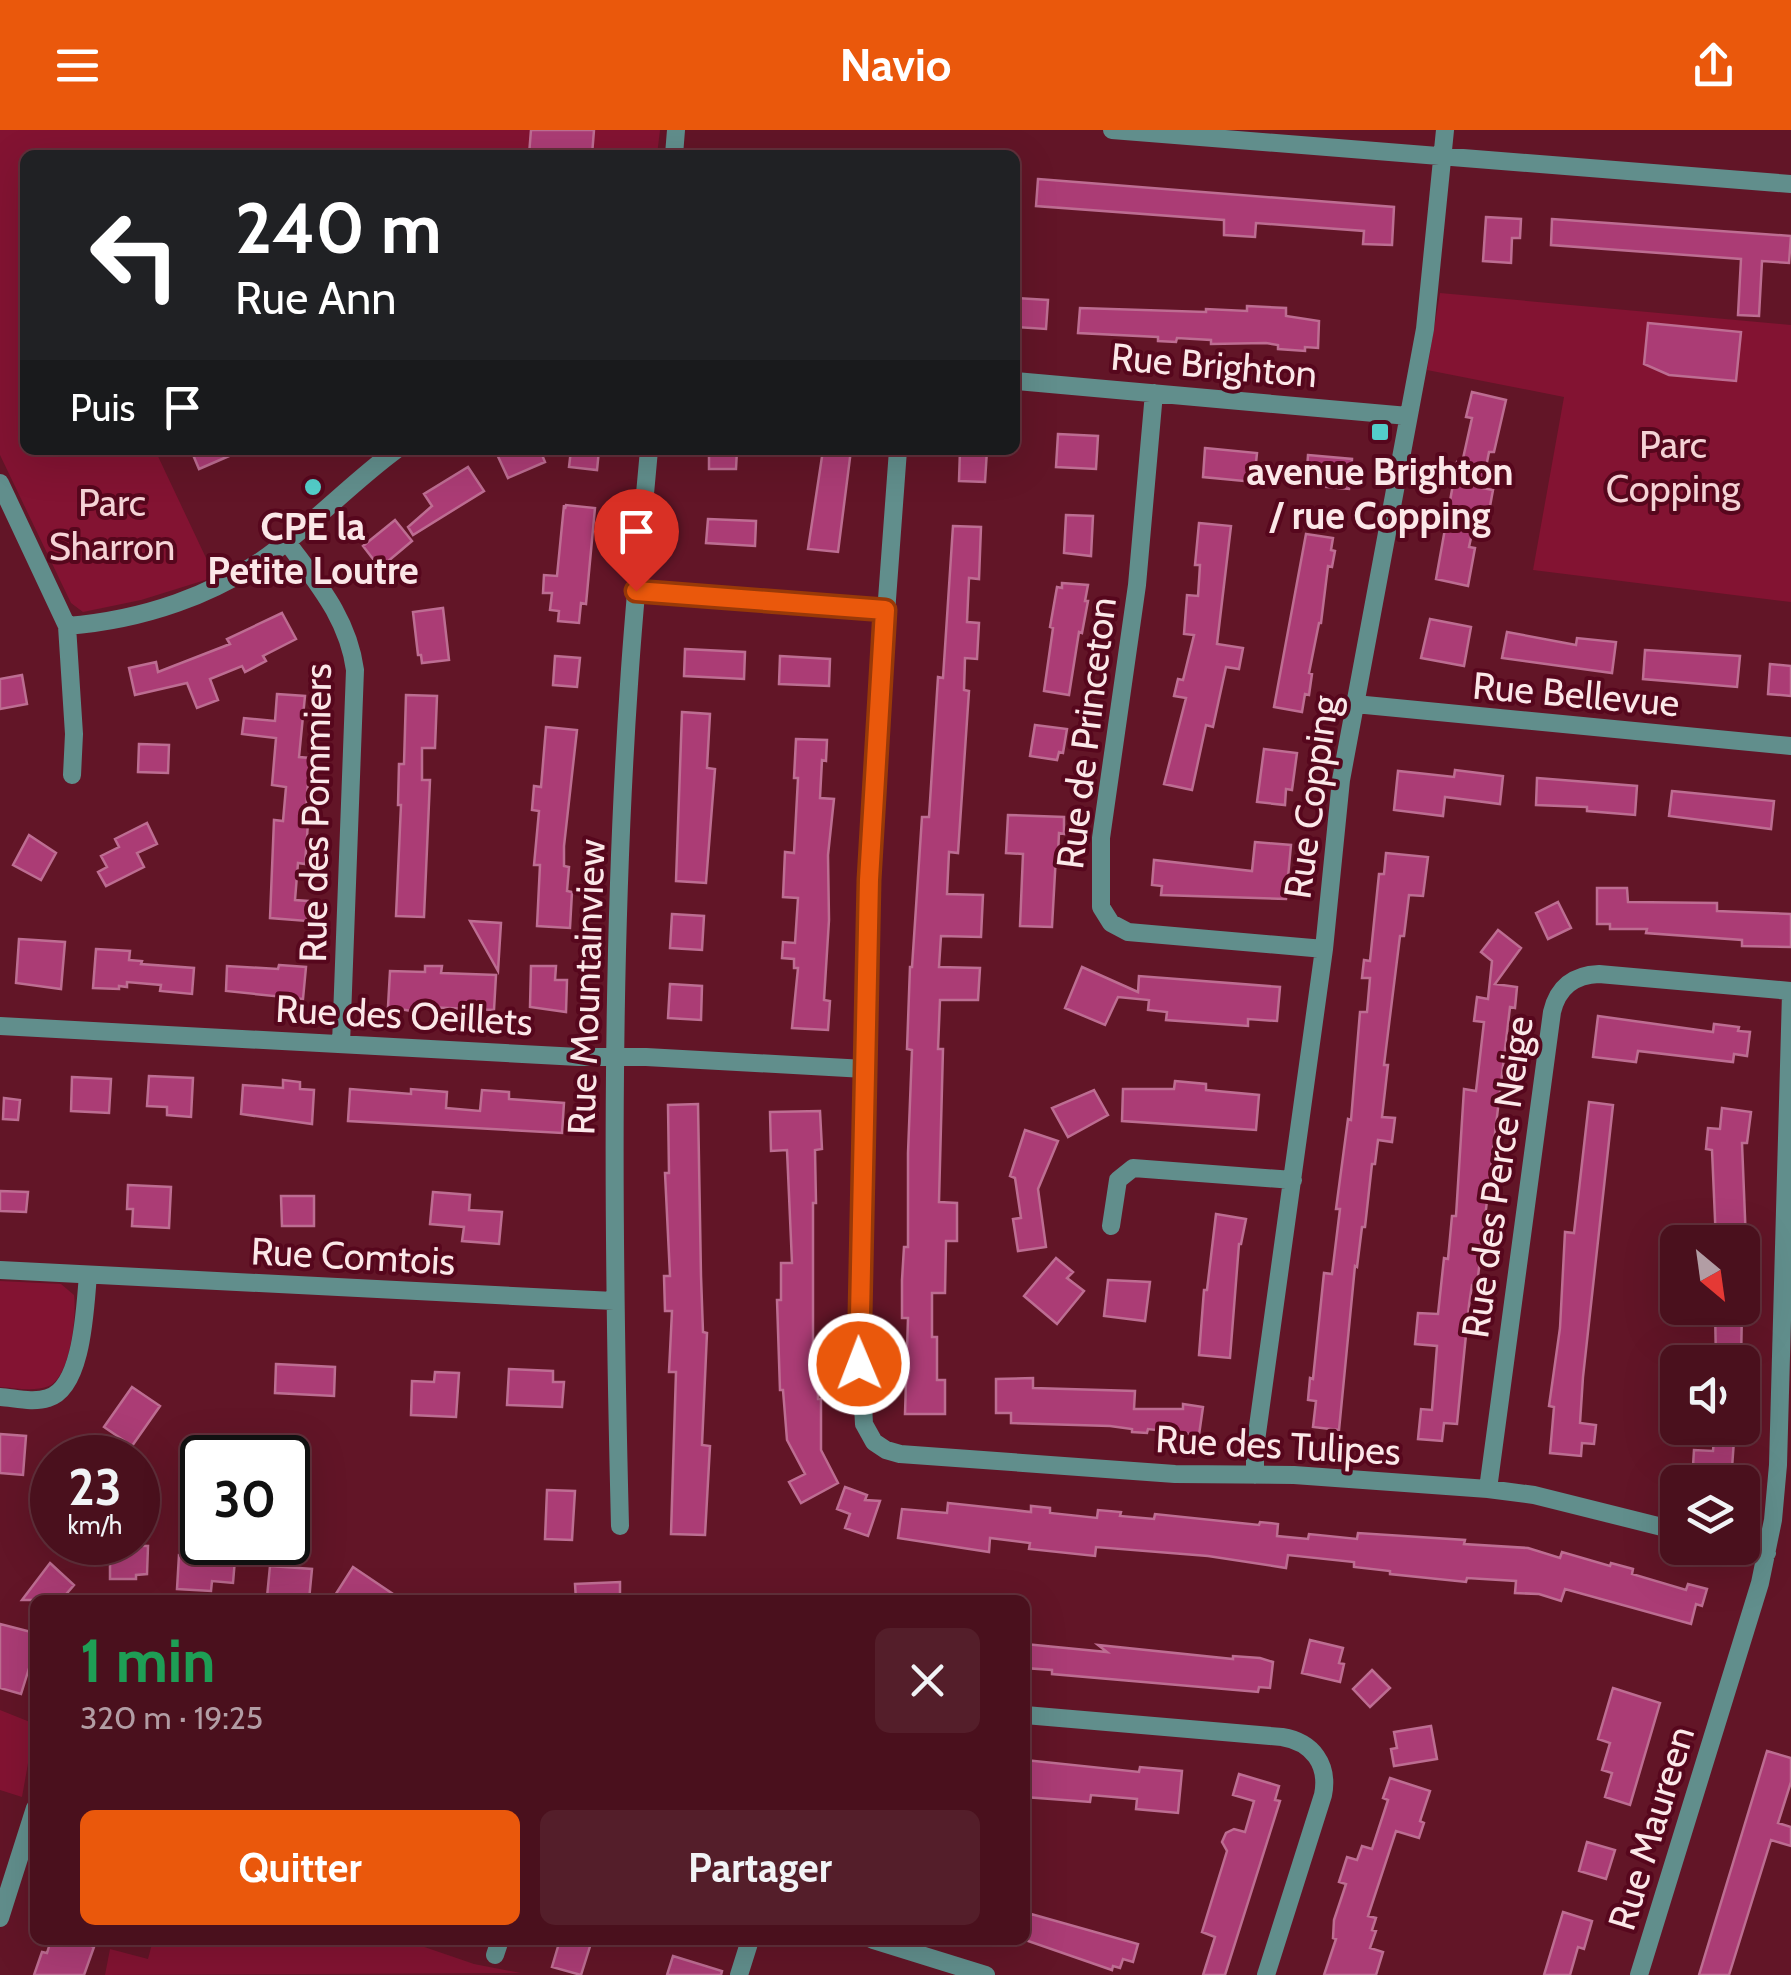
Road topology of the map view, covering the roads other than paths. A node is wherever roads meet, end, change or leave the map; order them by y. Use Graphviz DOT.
graph roads {
  1 [pos="1112,130"];
  2 [pos="1444,130"];
  3 [pos="1443,157"];
  4 [pos="1791,184"];
  5 [pos="1020,380"];
  6 [pos="1154,393"];
  7 [pos="1408,416"];
  8 [pos="389,455"];
  9 [pos="649,455"];
  10 [pos="898,455"];
  11 [pos="0,483"];
  12 [pos="287,542"];
  13 [pos="636,591"];
  14 [pos="885,610"];
  15 [pos="67,626"];
  16 [pos="1355,704"];
  17 [pos="1791,746"];
  18 [pos="72,776"];
  19 [pos="1324,949"];
  20 [pos="1791,992"];
  21 [pos="0,1026"];
  22 [pos="340,1044"];
  23 [pos="616,1057"];
  24 [pos="864,1069"];
  25 [pos="1293,1180"];
  26 [pos="1111,1226"];
  27 [pos="0,1270"];
  28 [pos="88,1275"];
  29 [pos="614,1302"];
  30 [pos="1786,1384"];
  31 [pos="0,1397"];
  32 [pos="1255,1475"];
  33 [pos="1488,1489"];
  34 [pos="620,1526"];
  35 [pos="1660,1526"];
  36 [pos="1760,1552"];
  37 [pos="1767,1553"];
  38 [pos="1030,1715"];
  39 [pos="30,1824"];
  40 [pos="0,1918"];
  41 [pos="748,1945"];
  42 [pos="889,1945"];
  43 [pos="739,1975"];
  44 [pos="986,1975"];
  45 [pos="1266,1975"];
  46 [pos="1639,1975"];
  1 -- 3 [label="street"];
  2 -- 3 [label="street, Rue Copping"];
  3 -- 4 [label="street"];
  3 -- 7 [label="street, Rue Copping"];
  5 -- 6 [label="street, Rue Brighton"];
  6 -- 7 [label="street, Rue Brighton"];
  6 -- 19 [label="street, Rue de Princeton"];
  7 -- 16 [label="street, Rue Copping"];
  8 -- 12 [label="street"];
  9 -- 13 [label="street, Rue Mountainview"];
  10 -- 14 [label="street"];
  11 -- 15 [label="street"];
  12 -- 15 [label="street"];
  12 -- 22 [label="street, Rue des Pommiers"];
  13 -- 14 [label="street"];
  13 -- 23 [label="street, Rue Mountainview"];
  14 -- 24 [label="street"];
  15 -- 18 [label="street"];
  16 -- 17 [label="street, Rue Bellevue"];
  16 -- 19 [label="street, Rue Copping"];
  19 -- 25 [label="street, Rue Copping"];
  20 -- 30 [label="street, Rue Maureen"];
  20 -- 33 [label="street, Rue des Perce Neige"];
  21 -- 22 [label="street, Rue des Oeillets"];
  22 -- 23 [label="street, Rue des Oeillets"];
  23 -- 24 [label="street, Rue des Oeillets"];
  23 -- 29 [label="street, Rue Mountainview"];
  24 -- 32 [label="street, Rue des Tulipes"];
  25 -- 26 [label="street"];
  25 -- 32 [label="street, Rue Copping"];
  27 -- 28 [label="street, Rue Comtois"];
  28 -- 29 [label="street, Rue Comtois"];
  28 -- 31 [label="street"];
  29 -- 34 [label="street, Rue Mountainview"];
  30 -- 37 [label="street, Rue Maureen"];
  32 -- 33 [label="street, Rue des Tulipes"];
  33 -- 35 [label="street, Rue des Tulipes"];
  36 -- 37 [label="street"];
  37 -- 46 [label="street, Rue Maureen"];
  38 -- 45 [label="street"];
  39 -- 40 [label="street"];
  41 -- 43 [label="street"];
  42 -- 44 [label="street"];
}
